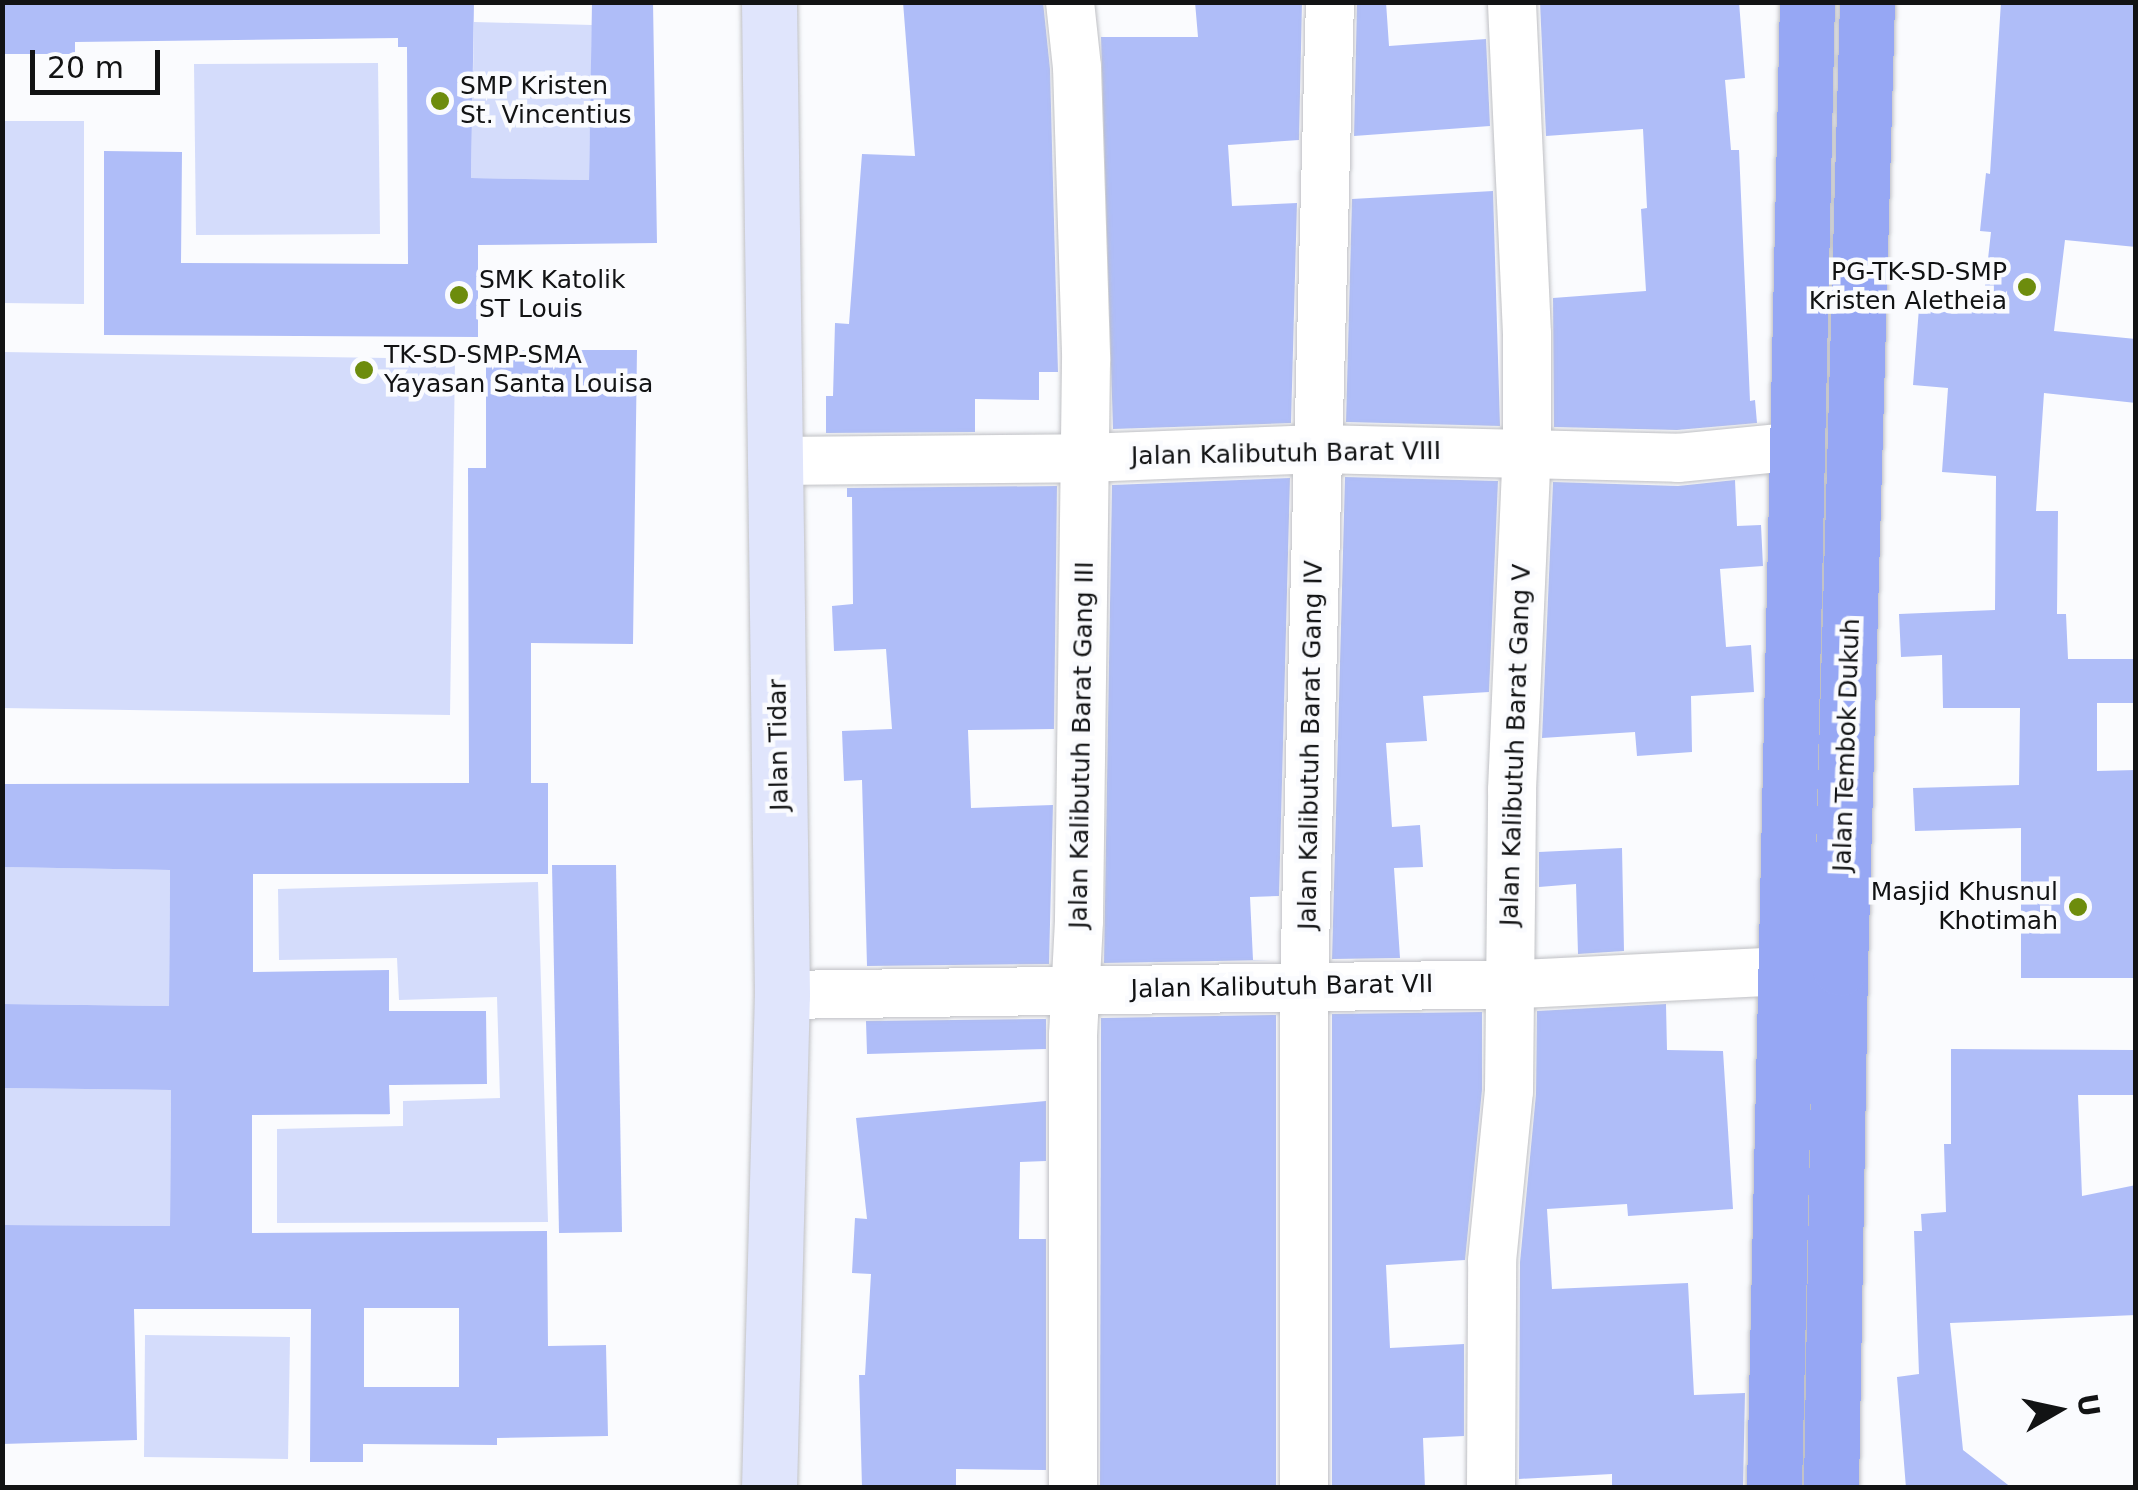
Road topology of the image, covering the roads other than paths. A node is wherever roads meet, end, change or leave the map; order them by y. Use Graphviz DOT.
graph roads {
  1 [pos="769,2"];
  2 [pos="1070,2"];
  3 [pos="1330,2"];
  4 [pos="1512,2"];
  5 [pos="1807,2"];
  6 [pos="1867,2"];
  7 [pos="1799,446"];
  8 [pos="1319,449"];
  9 [pos="1526,456"];
  10 [pos="1086,458"];
  11 [pos="772,462"];
  12 [pos="1782,971"];
  13 [pos="1508,984"];
  14 [pos="1304,987"];
  15 [pos="1077,989"];
  16 [pos="782,995"];
  17 [pos="769,1488"];
  18 [pos="1072,1488"];
  19 [pos="1304,1488"];
  20 [pos="1491,1488"];
  21 [pos="1774,1488"];
  22 [pos="1831,1488"];
  1 -- 11 [label="street, Jalan Tidar"];
  2 -- 10 [label="street, Jalan Kalibutuh Barat Gang III"];
  3 -- 8 [label="street, Jalan Kalibutuh Barat Gang IV"];
  4 -- 9 [label="street, Jalan Kalibutuh Barat Gang V"];
  5 -- 7 [label="highway"];
  6 -- 22 [label="highway, Jalan Tembok Dukuh"];
  7 -- 9 [label="street, Jalan Kalibutuh Barat VIII"];
  7 -- 12 [label="highway"];
  8 -- 9 [label="street, Jalan Kalibutuh Barat VIII"];
  8 -- 10 [label="street, Jalan Kalibutuh Barat VIII"];
  8 -- 14 [label="street, Jalan Kalibutuh Barat Gang IV"];
  9 -- 13 [label="street, Jalan Kalibutuh Barat Gang V"];
  10 -- 11 [label="street, Jalan Kalibutuh Barat VIII"];
  10 -- 15 [label="street, Jalan Kalibutuh Barat Gang III"];
  11 -- 16 [label="street, Jalan Tidar"];
  12 -- 13 [label="street, Jalan Kalibutuh Barat VII"];
  12 -- 21 [label="highway"];
  13 -- 14 [label="street, Jalan Kalibutuh Barat VII"];
  13 -- 20 [label="street, Jalan Kalibutuh Barat Gang V"];
  14 -- 15 [label="street, Jalan Kalibutuh Barat VII"];
  14 -- 19 [label="street, Jalan Kalibutuh Barat Gang IV"];
  15 -- 16 [label="street, Jalan Kalibutuh Barat VII"];
  15 -- 18 [label="street, Jalan Kalibutuh Barat Gang III"];
  16 -- 17 [label="street, Jalan Tidar"];
}
